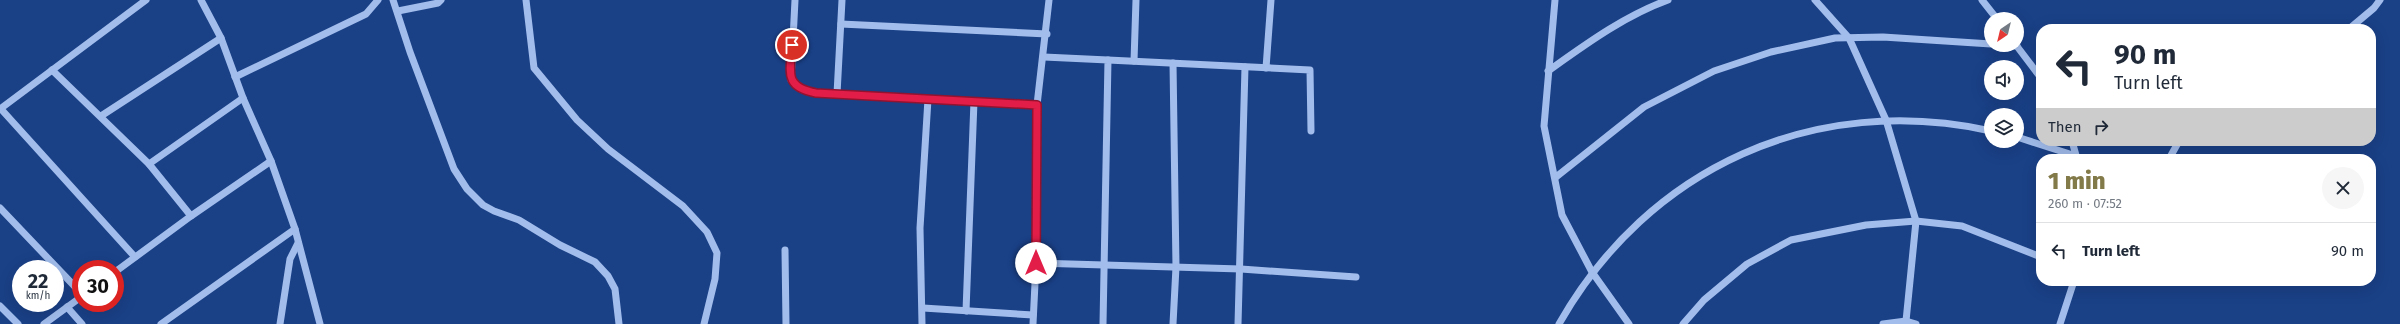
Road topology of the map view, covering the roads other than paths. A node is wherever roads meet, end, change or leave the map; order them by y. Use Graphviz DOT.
graph roads {
  1 [pos="146,0"];
  2 [pos="201,0"];
  3 [pos="378,0"];
  4 [pos="393,0"];
  5 [pos="441,0"];
  6 [pos="526,0"];
  7 [pos="795,0"];
  8 [pos="842,0"];
  9 [pos="1049,0"];
  10 [pos="1136,0"];
  11 [pos="1272,0"];
  12 [pos="1555,0"];
  13 [pos="1668,0"];
  14 [pos="1816,0"];
  15 [pos="1982,0"];
  16 [pos="2380,0"];
  17 [pos="398,11"];
  18 [pos="1991,12"];
  19 [pos="841,24"];
  20 [pos="2355,24"];
  21 [pos="1047,34"];
  22 [pos="220,38"];
  23 [pos="1849,38"];
  24 [pos="1984,44"];
  25 [pos="2022,52"];
  26 [pos="1044,57"];
  27 [pos="1108,60"];
  28 [pos="1134,61"];
  29 [pos="1173,63"];
  30 [pos="1245,67"];
  31 [pos="1266,68"];
  32 [pos="52,70"];
  33 [pos="1548,71"];
  34 [pos="2036,71"];
  35 [pos="235,77"];
  36 [pos="837,94"];
  37 [pos="243,98"];
  38 [pos="928,99"];
  39 [pos="974,101"];
  40 [pos="1037,105"];
  41 [pos="0,109"];
  42 [pos="100,116"];
  43 [pos="1886,120"];
  44 [pos="1984,129"];
  45 [pos="1311,131"];
  46 [pos="2024,139"];
  47 [pos="2036,143"];
  48 [pos="2044,146"];
  49 [pos="2067,154"];
  50 [pos="271,161"];
  51 [pos="149,164"];
  52 [pos="1556,177"];
  53 [pos="0,208"];
  54 [pos="190,216"];
  55 [pos="1916,221"];
  56 [pos="295,229"];
  57 [pos="298,243"];
  58 [pos="785,250"];
  59 [pos="2036,255"];
  60 [pos="135,257"];
  61 [pos="1036,263"];
  62 [pos="1104,264"];
  63 [pos="124,265"];
  64 [pos="1176,267"];
  65 [pos="1241,269"];
  66 [pos="1592,272"];
  67 [pos="1356,277"];
  68 [pos="72,284"];
  69 [pos="2072,286"];
  70 [pos="72,303"];
  71 [pos="0,306"];
  72 [pos="67,307"];
  73 [pos="923,308"];
  74 [pos="966,311"];
  75 [pos="1033,315"];
  76 [pos="1906,321"];
  77 [pos="18,324"];
  78 [pos="44,324"];
  79 [pos="82,324"];
  80 [pos="161,324"];
  81 [pos="280,324"];
  82 [pos="320,324"];
  83 [pos="619,324"];
  84 [pos="704,324"];
  85 [pos="786,324"];
  86 [pos="922,324"];
  87 [pos="1033,324"];
  88 [pos="1102,324"];
  89 [pos="1173,324"];
  90 [pos="1238,324"];
  91 [pos="1559,324"];
  92 [pos="1629,324"];
  93 [pos="1683,324"];
  94 [pos="1883,324"];
  95 [pos="1916,324"];
  96 [pos="2060,324"];
  1 -- 32 [label="street"];
  2 -- 22 [label="street"];
  3 -- 35 [label="street"];
  4 -- 17 [label="street"];
  5 -- 17 [label="street"];
  6 -- 84 [label="street"];
  7 -- 36 [label="street"];
  8 -- 19 [label="street"];
  9 -- 21 [label="street"];
  10 -- 28 [label="street"];
  11 -- 31 [label="street"];
  12 -- 33 [label="street"];
  13 -- 33 [label="street"];
  14 -- 23 [label="street"];
  15 -- 18 [label="street"];
  16 -- 20 [label="street"];
  17 -- 83 [label="street"];
  19 -- 21 [label="street"];
  19 -- 36 [label="street"];
  21 -- 26 [label="street"];
  22 -- 35 [label="street"];
  22 -- 42 [label="street"];
  23 -- 24 [label="street"];
  23 -- 43 [label="street"];
  23 -- 52 [label="street"];
  25 -- 34 [label="street"];
  26 -- 27 [label="street"];
  26 -- 40 [label="street"];
  27 -- 28 [label="street"];
  27 -- 62 [label="street"];
  28 -- 29 [label="street"];
  29 -- 30 [label="street"];
  29 -- 64 [label="street"];
  30 -- 31 [label="street"];
  30 -- 65 [label="street"];
  31 -- 45 [label="street"];
  32 -- 41 [label="street"];
  32 -- 42 [label="street"];
  33 -- 52 [label="street"];
  35 -- 37 [label="street"];
  36 -- 38 [label="street"];
  37 -- 50 [label="street"];
  37 -- 51 [label="street"];
  38 -- 39 [label="street"];
  38 -- 73 [label="street"];
  39 -- 40 [label="street"];
  39 -- 74 [label="street"];
  40 -- 61 [label="street"];
  41 -- 60 [label="street"];
  42 -- 51 [label="street"];
  43 -- 44 [label="street"];
  43 -- 55 [label="street"];
  43 -- 66 [label="street"];
  46 -- 47 [label="street"];
  48 -- 49 [label="street"];
  50 -- 54 [label="street"];
  50 -- 56 [label="street"];
  51 -- 54 [label="street"];
  52 -- 66 [label="street"];
  53 -- 68 [label="street"];
  54 -- 60 [label="street"];
  55 -- 59 [label="street"];
  55 -- 76 [label="street"];
  55 -- 93 [label="street"];
  56 -- 57 [label="street"];
  56 -- 80 [label="street"];
  57 -- 81 [label="street"];
  57 -- 82 [label="street"];
  58 -- 85 [label="street"];
  60 -- 63 [label="street"];
  61 -- 62 [label="street"];
  61 -- 75 [label="street"];
  62 -- 64 [label="street"];
  62 -- 88 [label="street"];
  64 -- 65 [label="street"];
  64 -- 89 [label="street"];
  65 -- 67 [label="street"];
  65 -- 90 [label="street"];
  66 -- 91 [label="street"];
  66 -- 92 [label="street"];
  69 -- 96 [label="street"];
  70 -- 72 [label="street"];
  71 -- 77 [label="street"];
  72 -- 78 [label="street"];
  72 -- 79 [label="street"];
  73 -- 74 [label="street"];
  73 -- 86 [label="street"];
  74 -- 75 [label="street"];
  75 -- 87 [label="street"];
  76 -- 94 [label="street"];
  76 -- 95 [label="street"];
}
